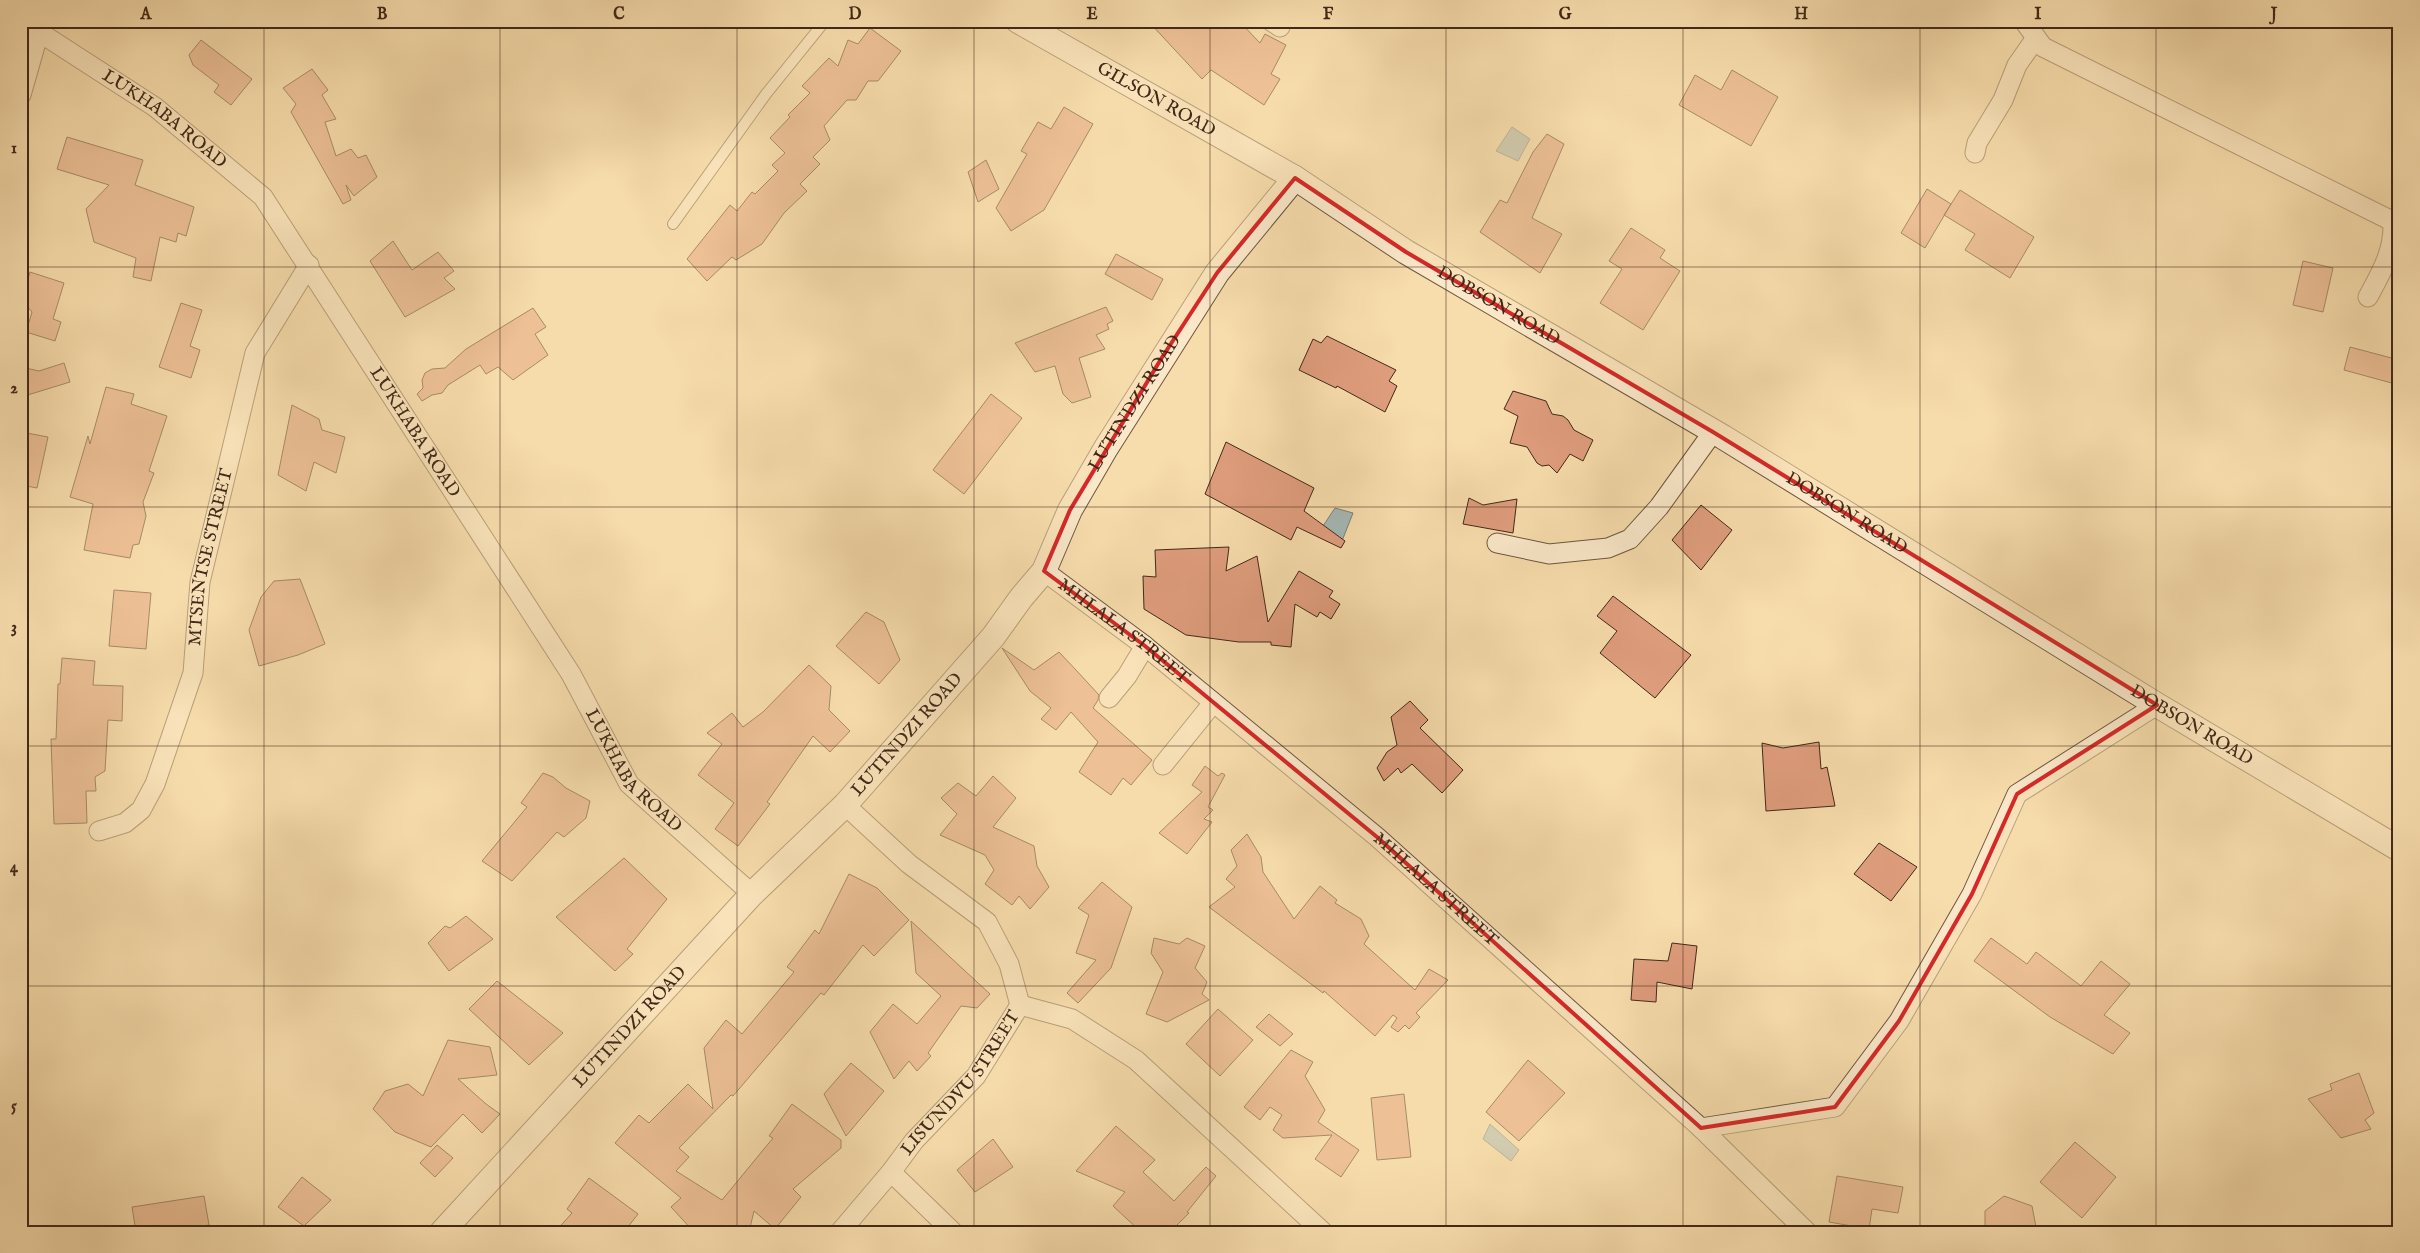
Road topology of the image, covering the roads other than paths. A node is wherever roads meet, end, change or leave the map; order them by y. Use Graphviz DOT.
graph roads {
  1 [pos="825,21"];
  2 [pos="2024,21"];
  3 [pos="1020,22"];
  4 [pos="21,25"];
  5 [pos="39,32"];
  6 [pos="2036,38"];
  7 [pos="21,95"];
  8 [pos="1975,153"];
  9 [pos="1295,178"];
  10 [pos="673,224"];
  11 [pos="309,265"];
  12 [pos="2368,297"];
  13 [pos="1713,432"];
  14 [pos="1498,543"];
  15 [pos="1044,571"];
  16 [pos="1145,646"];
  17 [pos="1109,698"];
  18 [pos="1213,703"];
  19 [pos="2157,706"];
  20 [pos="1163,765"];
  21 [pos="846,805"];
  22 [pos="99,831"];
  23 [pos="2399,849"];
  24 [pos="752,894"];
  25 [pos="1020,1005"];
  26 [pos="1702,1128"];
  27 [pos="892,1172"];
  28 [pos="442,1232"];
  29 [pos="840,1232"];
  30 [pos="952,1232"];
  31 [pos="1323,1232"];
  32 [pos="1807,1232"];
  1 -- 10 [label="lane"];
  2 -- 6 [label="street"];
  3 -- 9 [label="street, GILSON ROAD"];
  4 -- 5 [label="street, LUKHABA ROAD"];
  5 -- 7 [label="street"];
  5 -- 11 [label="street, LUKHABA ROAD"];
  6 -- 8 [label="street"];
  6 -- 12 [label="street"];
  9 -- 13 [label="street, DOBSON ROAD"];
  9 -- 15 [label="street, LUTINDZI ROAD"];
  11 -- 22 [label="street, MTSENTSE STREET"];
  11 -- 24 [label="street, LUKHABA ROAD"];
  13 -- 14 [label="street"];
  13 -- 19 [label="street, DOBSON ROAD"];
  15 -- 16 [label="street, MHLALA STREET"];
  15 -- 21 [label="street, LUTINDZI ROAD"];
  16 -- 17 [label="street"];
  16 -- 18 [label="street, MHLALA STREET"];
  18 -- 20 [label="street"];
  18 -- 26 [label="street, MHLALA STREET"];
  19 -- 23 [label="street, DOBSON ROAD"];
  19 -- 26 [label="street"];
  21 -- 24 [label="street, LUTINDZI ROAD"];
  21 -- 25 [label="street, LISUNDVU STREET"];
  24 -- 28 [label="street, LUTINDZI ROAD"];
  25 -- 27 [label="street, LISUNDVU STREET"];
  25 -- 31 [label="street"];
  26 -- 32 [label="street, MHLALA STREET"];
  27 -- 29 [label="street, LISUNDVU STREET"];
  27 -- 30 [label="street"];
}
